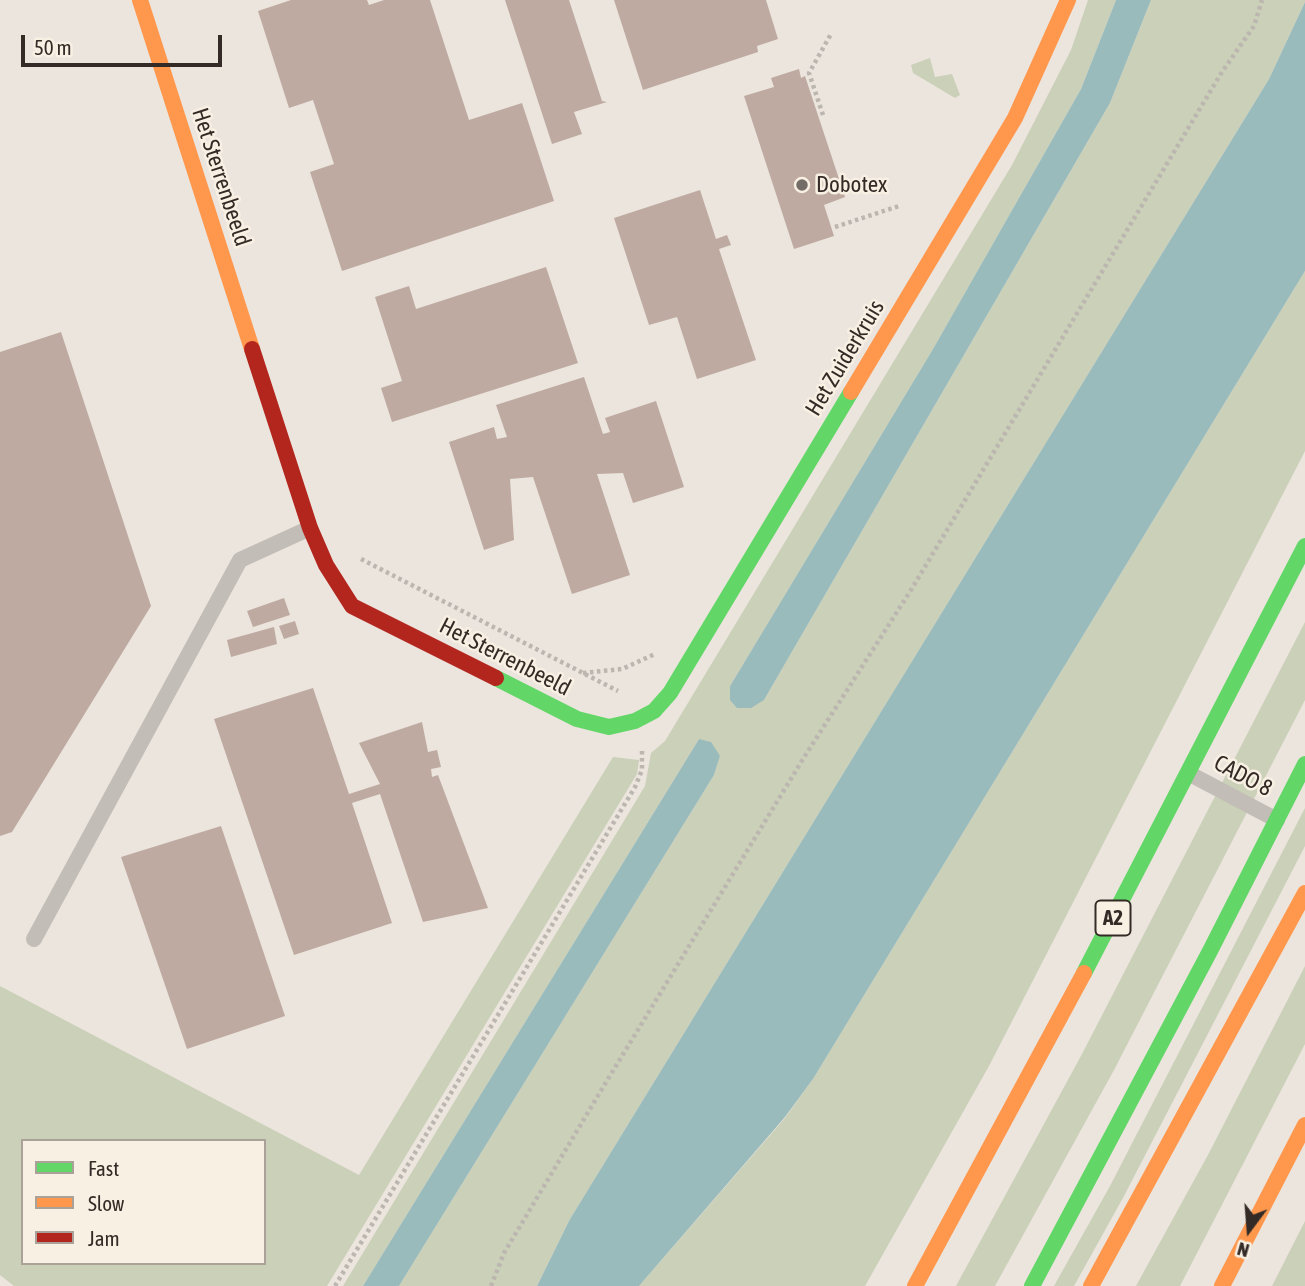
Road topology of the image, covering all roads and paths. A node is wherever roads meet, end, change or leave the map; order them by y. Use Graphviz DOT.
graph roads {
  1 [pos="140,0"];
  2 [pos="1068,0"];
  3 [pos="1262,0"];
  4 [pos="831,34"];
  5 [pos="823,115"];
  6 [pos="899,206"];
  7 [pos="835,227"];
  8 [pos="310,528"];
  9 [pos="1305,546"];
  10 [pos="349,553"];
  11 [pos="668,649"];
  12 [pos="582,673"];
  13 [pos="635,722"];
  14 [pos="1305,764"];
  15 [pos="1188,773"];
  16 [pos="1277,820"];
  17 [pos="1305,893"];
  18 [pos="34,939"];
  19 [pos="1305,1125"];
  20 [pos="335,1286"];
  21 [pos="491,1286"];
  22 [pos="915,1286"];
  23 [pos="1031,1286"];
  24 [pos="1091,1286"];
  25 [pos="1222,1286"];
  1 -- 8 [label="main road, Het Sterrenbeeld"];
  2 -- 13 [label="main road, Het Zuiderkruis"];
  3 -- 21 [label="path"];
  4 -- 5 [label="path"];
  6 -- 7 [label="path"];
  8 -- 13 [label="main road, Het Sterrenbeeld"];
  8 -- 18 [label="lane"];
  9 -- 15 [label="main road, A2"];
  10 -- 12 [label="path"];
  11 -- 12 [label="path"];
  12 -- 13 [label="path"];
  13 -- 20 [label="path"];
  14 -- 16 [label="main road"];
  15 -- 16 [label="lane, CADO 8"];
  15 -- 22 [label="main road, A2"];
  16 -- 23 [label="main road"];
  17 -- 24 [label="main road"];
  19 -- 25 [label="main road"];
}
